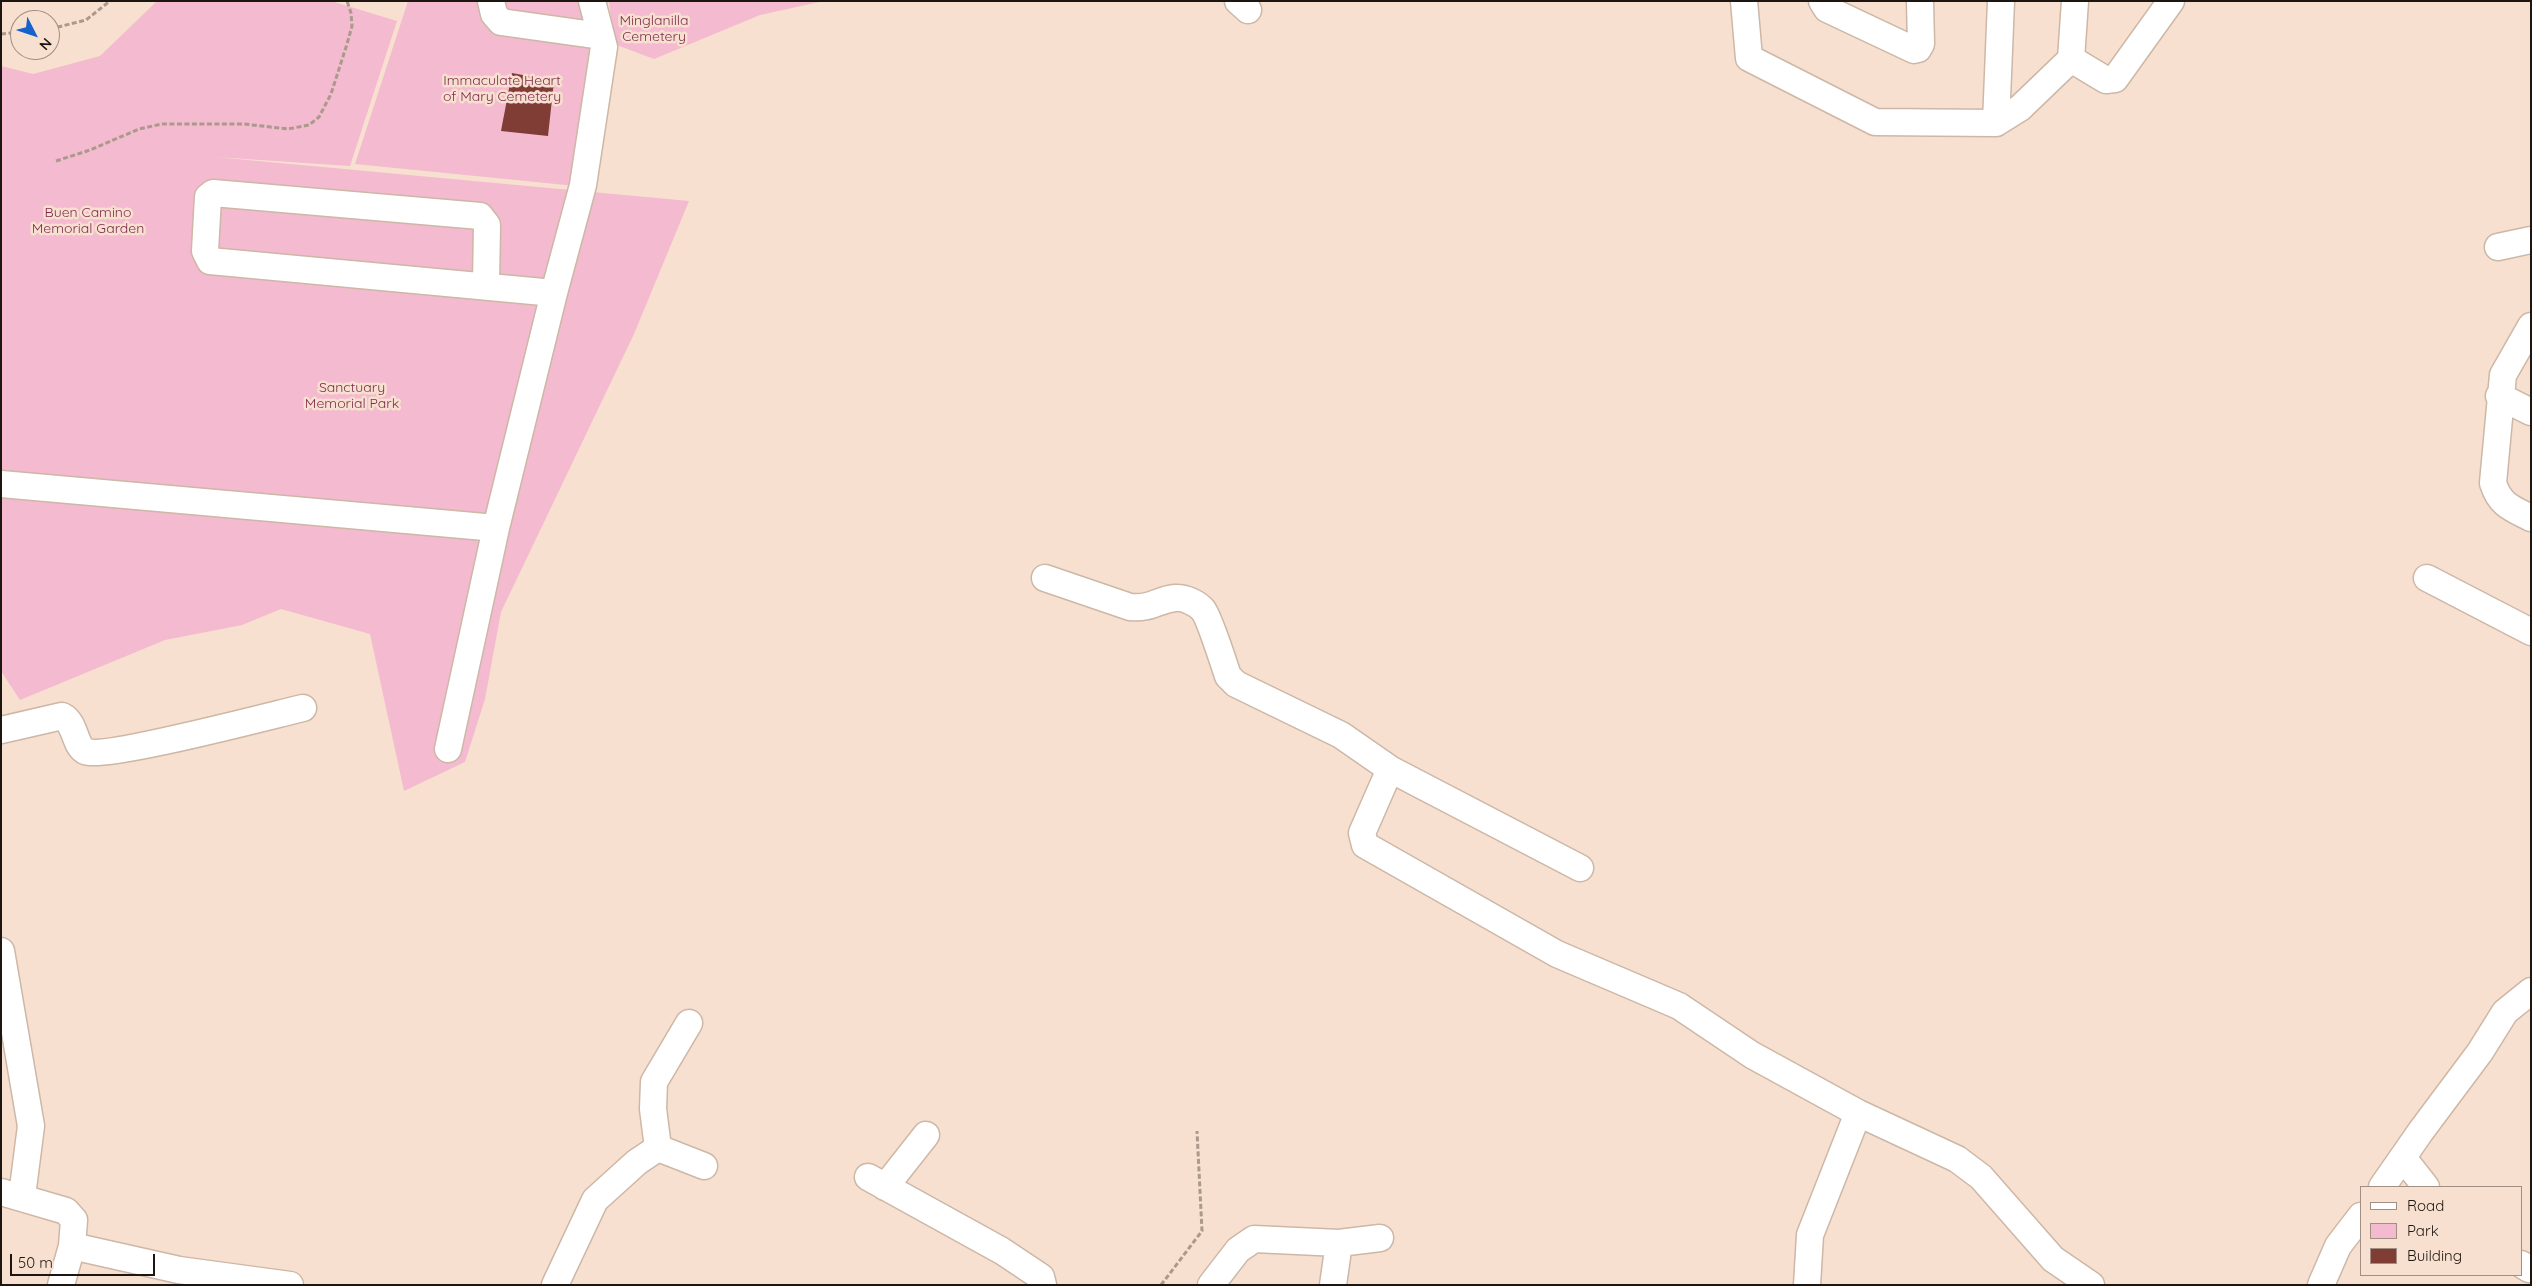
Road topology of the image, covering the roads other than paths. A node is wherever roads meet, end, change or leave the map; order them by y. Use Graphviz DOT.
graph roads {
  1 [pos="491,1"];
  2 [pos="592,1"];
  3 [pos="1744,1"];
  4 [pos="1822,1"];
  5 [pos="1920,1"];
  6 [pos="2001,1"];
  7 [pos="2076,1"];
  8 [pos="2171,1"];
  9 [pos="601,36"];
  10 [pos="2072,59"];
  11 [pos="1996,123"];
  12 [pos="2531,240"];
  13 [pos="2498,247"];
  14 [pos="486,285"];
  15 [pos="554,293"];
  16 [pos="2531,326"];
  17 [pos="2500,396"];
  18 [pos="2531,412"];
  19 [pos="1,484"];
  20 [pos="2531,518"];
  21 [pos="496,528"];
  22 [pos="1045,578"];
  23 [pos="2427,578"];
  24 [pos="2531,632"];
  25 [pos="303,708"];
  26 [pos="1,730"];
  27 [pos="448,749"];
  28 [pos="1390,769"];
  29 [pos="1580,868"];
  30 [pos="1,951"];
  31 [pos="2531,990"];
  32 [pos="689,1023"];
  33 [pos="7,1029"];
  34 [pos="1858,1114"];
  35 [pos="926,1135"];
  36 [pos="658,1148"];
  37 [pos="2404,1159"];
  38 [pos="704,1166"];
  39 [pos="2383,1186"];
  40 [pos="2425,1186"];
  41 [pos="12,1194"];
  42 [pos="2360,1217"];
  43 [pos="1380,1238"];
  44 [pos="1339,1243"];
  45 [pos="72,1246"];
  46 [pos="62,1285"];
  47 [pos="290,1285"];
  48 [pos="554,1285"];
  49 [pos="1043,1285"];
  50 [pos="1211,1285"];
  51 [pos="1333,1285"];
  52 [pos="1807,1285"];
  53 [pos="2091,1285"];
  54 [pos="2321,1285"];
  1 -- 9 [label="street"];
  2 -- 9 [label="street"];
  3 -- 11 [label="street"];
  4 -- 5 [label="street"];
  6 -- 11 [label="street"];
  7 -- 10 [label="street"];
  8 -- 10 [label="street"];
  9 -- 15 [label="street"];
  10 -- 11 [label="street"];
  12 -- 13 [label="street"];
  14 -- 14 [label="street"];
  14 -- 15 [label="street"];
  15 -- 21 [label="street"];
  16 -- 17 [label="street"];
  17 -- 18 [label="street"];
  17 -- 20 [label="street"];
  19 -- 21 [label="street"];
  21 -- 27 [label="street"];
  22 -- 28 [label="street"];
  23 -- 24 [label="street"];
  25 -- 26 [label="street"];
  28 -- 29 [label="street"];
  28 -- 34 [label="street"];
  30 -- 33 [label="street"];
  31 -- 37 [label="street"];
  32 -- 36 [label="street"];
  33 -- 41 [label="street"];
  34 -- 52 [label="street"];
  34 -- 53 [label="street"];
  35 -- 49 [label="street"];
  36 -- 38 [label="street"];
  36 -- 48 [label="street"];
  37 -- 39 [label="street"];
  37 -- 40 [label="street"];
  41 -- 45 [label="street"];
  42 -- 54 [label="street"];
  43 -- 44 [label="street"];
  44 -- 50 [label="street"];
  44 -- 51 [label="street"];
  45 -- 46 [label="street"];
  45 -- 47 [label="street"];
}
